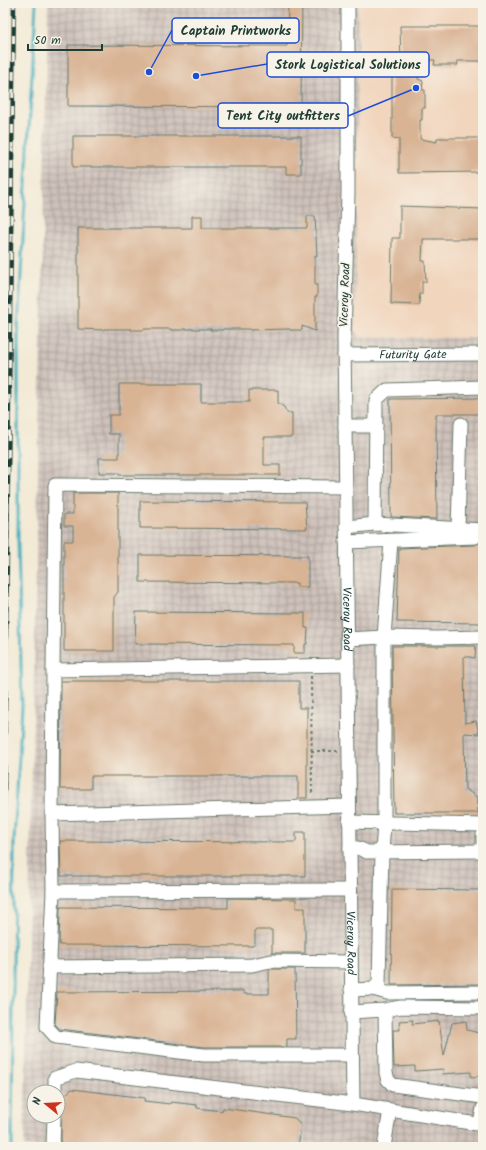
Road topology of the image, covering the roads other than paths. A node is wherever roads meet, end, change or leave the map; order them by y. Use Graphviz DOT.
graph roads {
  1 [pos="348,3"];
  2 [pos="483,354"];
  3 [pos="344,355"];
  4 [pos="483,387"];
  5 [pos="461,424"];
  6 [pos="345,426"];
  7 [pos="376,426"];
  8 [pos="345,487"];
  9 [pos="375,524"];
  10 [pos="346,527"];
  11 [pos="458,529"];
  12 [pos="483,530"];
  13 [pos="483,537"];
  14 [pos="390,541"];
  15 [pos="346,542"];
  16 [pos="384,636"];
  17 [pos="483,637"];
  18 [pos="347,639"];
  19 [pos="348,665"];
  20 [pos="53,670"];
  21 [pos="349,806"];
  22 [pos="52,814"];
  23 [pos="350,822"];
  24 [pos="384,823"];
  25 [pos="483,825"];
  26 [pos="483,835"];
  27 [pos="350,848"];
  28 [pos="482,851"];
  29 [pos="382,852"];
  30 [pos="350,890"];
  31 [pos="53,891"];
  32 [pos="351,962"];
  33 [pos="49,967"];
  34 [pos="373,989"];
  35 [pos="352,990"];
  36 [pos="483,992"];
  37 [pos="483,1008"];
  38 [pos="385,1010"];
  39 [pos="352,1012"];
  40 [pos="352,1055"];
  41 [pos="55,1084"];
  42 [pos="483,1097"];
  43 [pos="353,1104"];
  44 [pos="483,1108"];
  45 [pos="390,1110"];
  46 [pos="54,1124"];
  47 [pos="482,1125"];
  48 [pos="53,1147"];
  49 [pos="384,1147"];
  1 -- 3 [label="street, Viceroy Road"];
  2 -- 3 [label="street, Futurity Gate"];
  3 -- 6 [label="street, Viceroy Road"];
  4 -- 7 [label="street"];
  5 -- 11 [label="street"];
  6 -- 7 [label="street"];
  6 -- 8 [label="street, Viceroy Road"];
  7 -- 9 [label="street"];
  8 -- 10 [label="street, Viceroy Road"];
  8 -- 20 [label="street"];
  9 -- 10 [label="street"];
  9 -- 11 [label="street"];
  10 -- 15 [label="street, Viceroy Road"];
  11 -- 12 [label="street"];
  13 -- 14 [label="street"];
  14 -- 15 [label="street"];
  14 -- 16 [label="street"];
  15 -- 18 [label="street, Viceroy Road"];
  16 -- 17 [label="street"];
  16 -- 18 [label="street"];
  16 -- 24 [label="street"];
  18 -- 19 [label="street, Viceroy Road"];
  19 -- 20 [label="street"];
  19 -- 21 [label="street, Viceroy Road"];
  20 -- 22 [label="street"];
  21 -- 22 [label="street"];
  21 -- 23 [label="street, Viceroy Road"];
  22 -- 31 [label="street"];
  23 -- 24 [label="street"];
  23 -- 27 [label="street, Viceroy Road"];
  24 -- 25 [label="street"];
  24 -- 29 [label="street"];
  26 -- 28 [label="street"];
  27 -- 29 [label="street"];
  27 -- 30 [label="street, Viceroy Road"];
  28 -- 29 [label="street"];
  29 -- 34 [label="street"];
  30 -- 31 [label="street"];
  30 -- 32 [label="street, Viceroy Road"];
  31 -- 33 [label="street"];
  32 -- 33 [label="street"];
  32 -- 35 [label="street, Viceroy Road"];
  33 -- 40 [label="street"];
  34 -- 35 [label="street"];
  34 -- 36 [label="street"];
  35 -- 39 [label="street, Viceroy Road"];
  37 -- 38 [label="street"];
  38 -- 39 [label="street"];
  38 -- 42 [label="street"];
  39 -- 40 [label="street, Viceroy Road"];
  40 -- 43 [label="street, Viceroy Road"];
  41 -- 43 [label="street"];
  43 -- 45 [label="street"];
  44 -- 47 [label="street"];
  45 -- 47 [label="street"];
  45 -- 49 [label="street"];
  46 -- 48 [label="street"];
}
